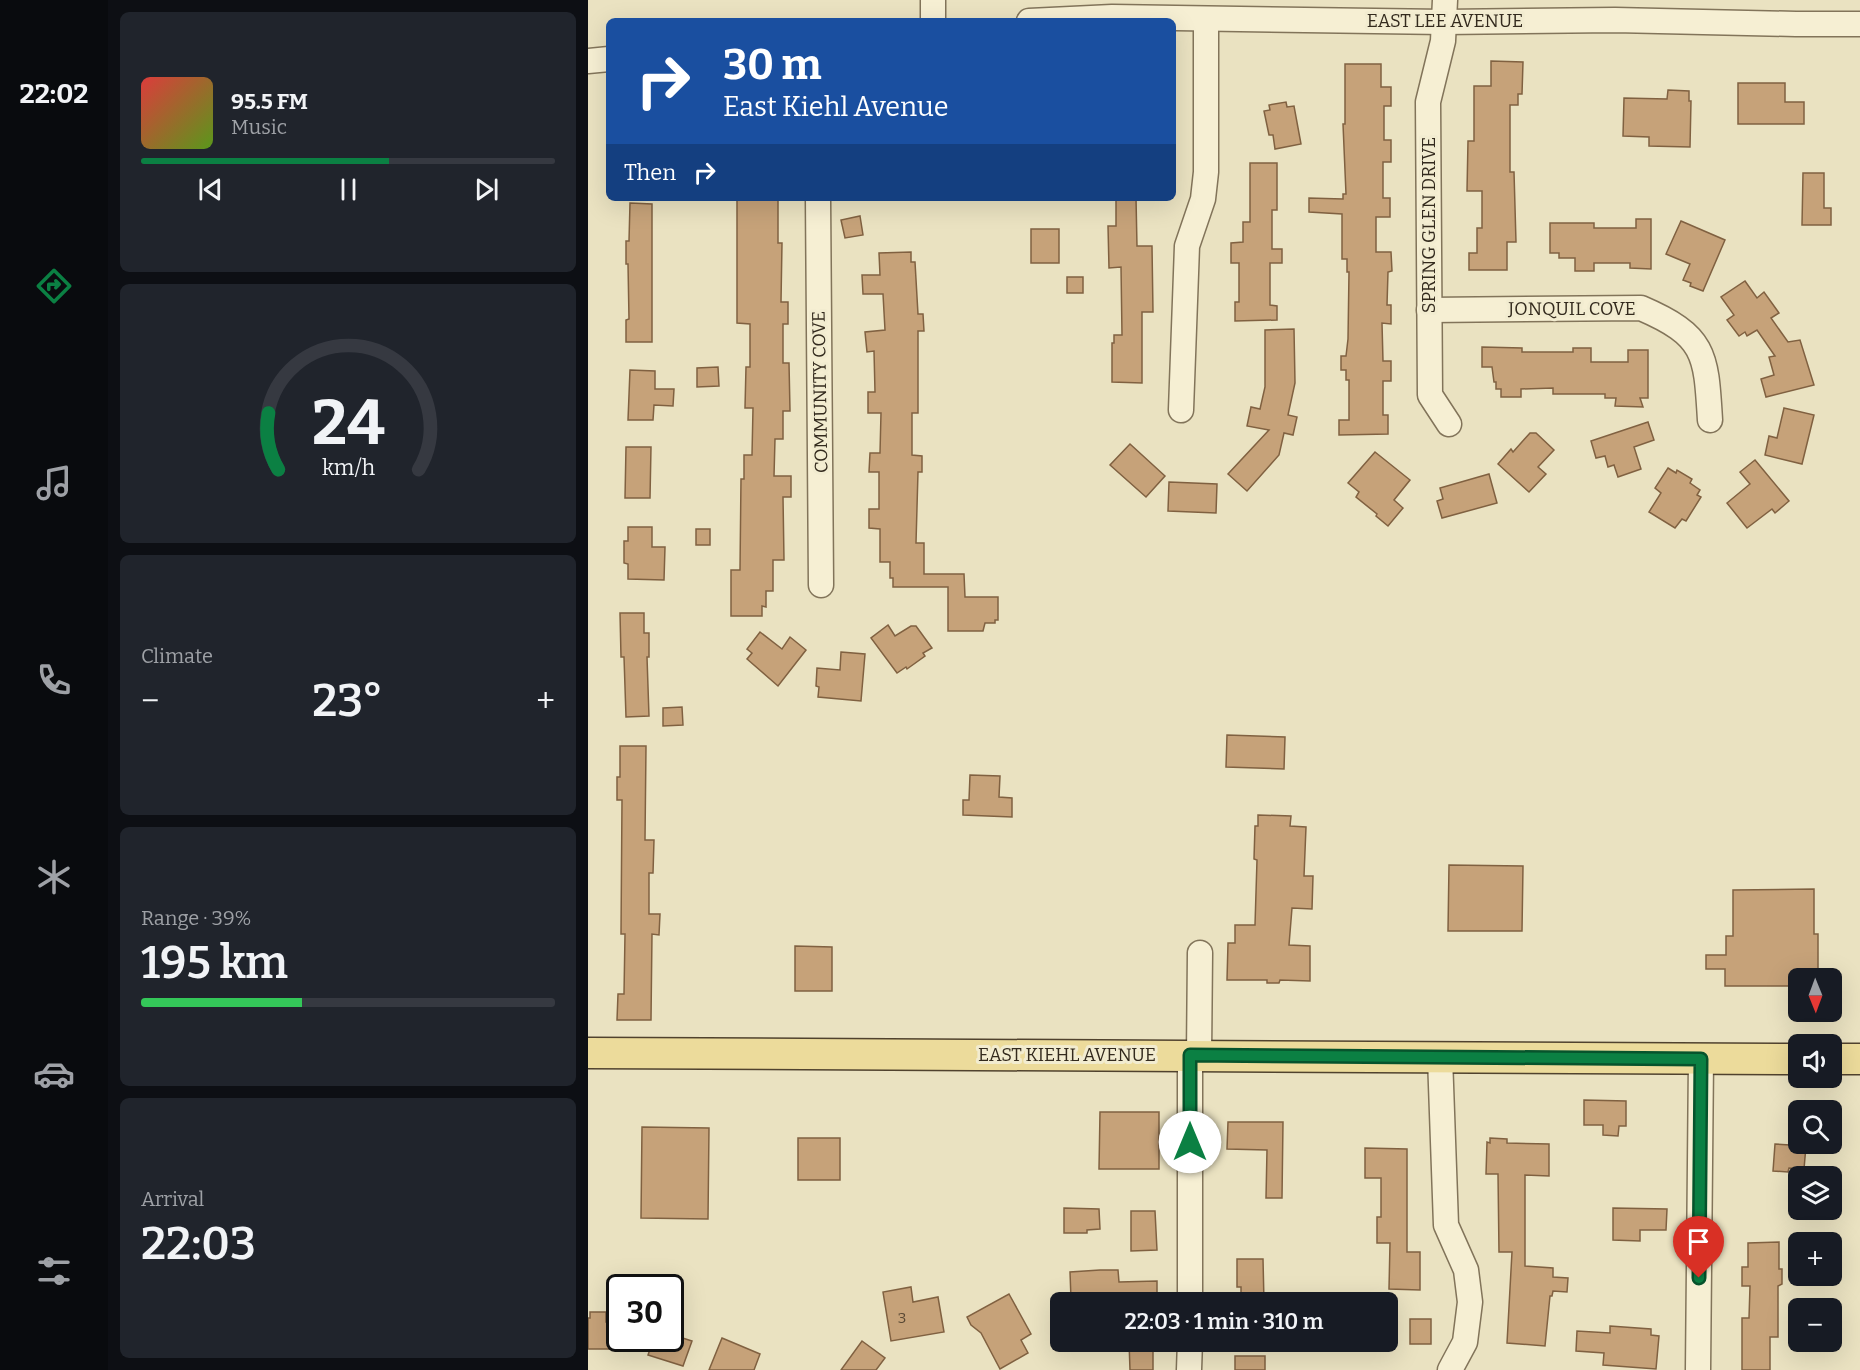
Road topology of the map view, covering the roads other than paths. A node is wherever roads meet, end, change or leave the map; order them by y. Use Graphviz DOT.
graph roads {
  1 [pos="933,0"];
  2 [pos="1165,9"];
  3 [pos="1445,11"];
  4 [pos="933,18"];
  5 [pos="1076,18"];
  6 [pos="1206,19"];
  7 [pos="1860,24"];
  8 [pos="606,59"];
  9 [pos="588,61"];
  10 [pos="818,201"];
  11 [pos="1429,309"];
  12 [pos="1181,410"];
  13 [pos="1710,420"];
  14 [pos="1449,424"];
  15 [pos="821,585"];
  16 [pos="1200,953"];
  17 [pos="588,1053"];
  18 [pos="1195,1055"];
  19 [pos="1440,1057"];
  20 [pos="1701,1059"];
  21 [pos="1788,1059"];
  22 [pos="1842,1059"];
  23 [pos="1860,1059"];
  24 [pos="1190,1292"];
  25 [pos="1190,1352"];
  26 [pos="1189,1370"];
  27 [pos="1450,1370"];
  28 [pos="1698,1370"];
  1 -- 4 [label="street"];
  2 -- 5 [label="street, EAST LEE AVENUE"];
  2 -- 6 [label="street, EAST LEE AVENUE"];
  3 -- 6 [label="street, EAST LEE AVENUE"];
  3 -- 7 [label="street, EAST LEE AVENUE"];
  3 -- 11 [label="street, SPRING GLEN DRIVE"];
  6 -- 12 [label="street"];
  8 -- 9 [label="street"];
  10 -- 15 [label="street, COMMUNITY COVE"];
  11 -- 13 [label="street, JONQUIL COVE"];
  11 -- 14 [label="street, SPRING GLEN DRIVE"];
  16 -- 18 [label="street"];
  17 -- 18 [label="main road, EAST KIEHL AVENUE"];
  18 -- 19 [label="main road, EAST KIEHL AVENUE"];
  18 -- 24 [label="street"];
  19 -- 20 [label="main road, EAST KIEHL AVENUE"];
  19 -- 27 [label="street"];
  20 -- 21 [label="main road, EAST KIEHL AVENUE"];
  20 -- 28 [label="street"];
  22 -- 23 [label="main road"];
  25 -- 26 [label="street"];
}
